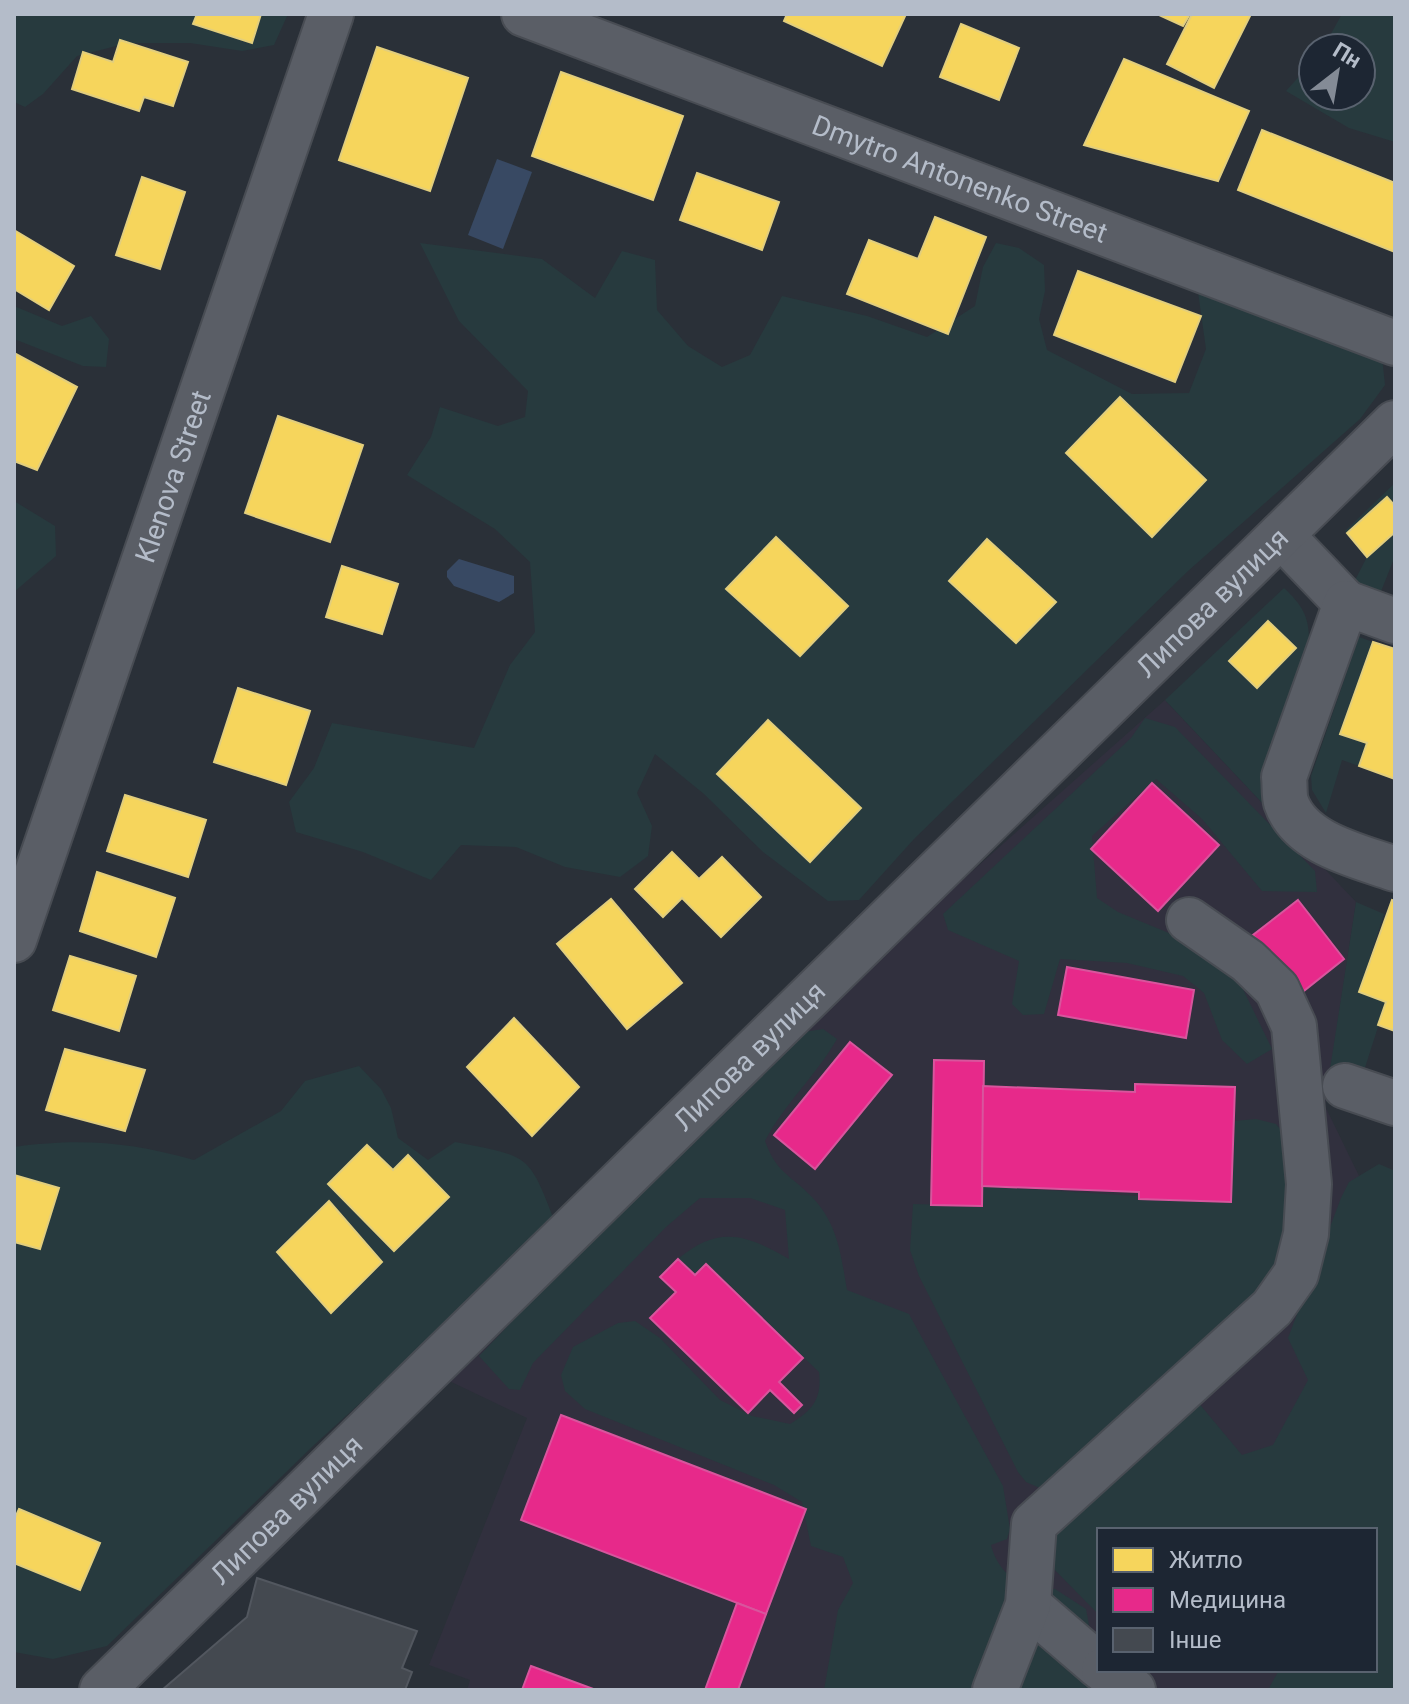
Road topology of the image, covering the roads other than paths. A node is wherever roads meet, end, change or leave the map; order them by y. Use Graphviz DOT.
graph roads {
  1 [pos="331,14"];
  2 [pos="524,14"];
  3 [pos="1395,343"];
  4 [pos="1395,423"];
  5 [pos="1281,535"];
  6 [pos="1346,603"];
  7 [pos="1395,621"];
  8 [pos="1395,869"];
  9 [pos="1189,920"];
  10 [pos="14,940"];
  11 [pos="1345,1086"];
  12 [pos="1395,1103"];
  13 [pos="1028,1605"];
  14 [pos="1097,1664"];
  15 [pos="1107,1672"];
  16 [pos="102,1690"];
  17 [pos="995,1690"];
  18 [pos="1133,1690"];
  1 -- 10 [label="street, Klenova Street"];
  2 -- 3 [label="street, Dmytro Antonenko Street"];
  4 -- 5 [label="street, Липова вулиця"];
  5 -- 6 [label="street"];
  5 -- 16 [label="street, Липова вулиця"];
  6 -- 7 [label="street"];
  6 -- 8 [label="street"];
  9 -- 13 [label="street"];
  11 -- 12 [label="street"];
  13 -- 14 [label="street"];
  13 -- 17 [label="street"];
  15 -- 18 [label="street"];
}
